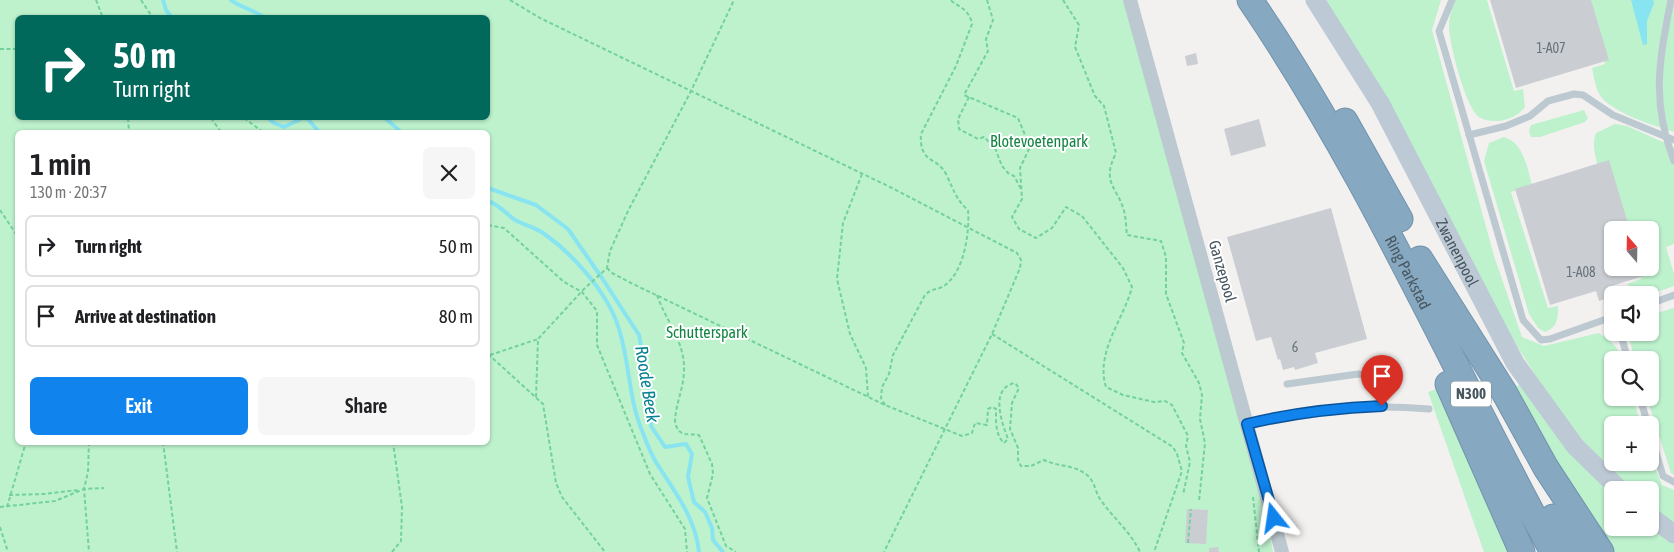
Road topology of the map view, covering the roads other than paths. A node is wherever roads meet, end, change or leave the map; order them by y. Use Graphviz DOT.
graph roads {
  1 [pos="1130,0"];
  2 [pos="1250,0"];
  3 [pos="1270,0"];
  4 [pos="1315,0"];
  5 [pos="1452,0"];
  6 [pos="1671,0"];
  7 [pos="1469,135"];
  8 [pos="1664,136"];
  9 [pos="1674,140"];
  10 [pos="1674,161"];
  11 [pos="1389,235"];
  12 [pos="1420,259"];
  13 [pos="1674,295"];
  14 [pos="1659,301"];
  15 [pos="1604,320"];
  16 [pos="1287,384"];
  17 [pos="1382,406"];
  18 [pos="1429,409"];
  19 [pos="1247,424"];
  20 [pos="1659,462"];
  21 [pos="1611,481"];
  22 [pos="1674,482"];
  23 [pos="1659,523"];
  24 [pos="1674,534"];
  25 [pos="1282,552"];
  26 [pos="1522,552"];
  27 [pos="1553,552"];
  28 [pos="1573,552"];
  29 [pos="1601,552"];
  1 -- 19 [label="street, Ganzepool"];
  2 -- 11 [label="highway, Ring Parkstad / N300"];
  3 -- 12 [label="highway, Ring Parkstad / N300"];
  4 -- 21 [label="street, Zwanenpool"];
  5 -- 7 [label="lane"];
  6 -- 8 [label="lane"];
  7 -- 8 [label="lane"];
  7 -- 15 [label="lane"];
  8 -- 9 [label="lane"];
  8 -- 10 [label="lane"];
  11 -- 26 [label="highway, N300"];
  11 -- 27 [label="highway, Ring Parkstad / N300"];
  12 -- 28 [label="highway, Ring Parkstad / N300"];
  12 -- 29 [label="highway, N300"];
  13 -- 14 [label="lane"];
  16 -- 17 [label="lane"];
  17 -- 18 [label="lane"];
  17 -- 19 [label="lane"];
  19 -- 25 [label="street, Ganzepool"];
  20 -- 22 [label="lane"];
  23 -- 24 [label="street"];
}
